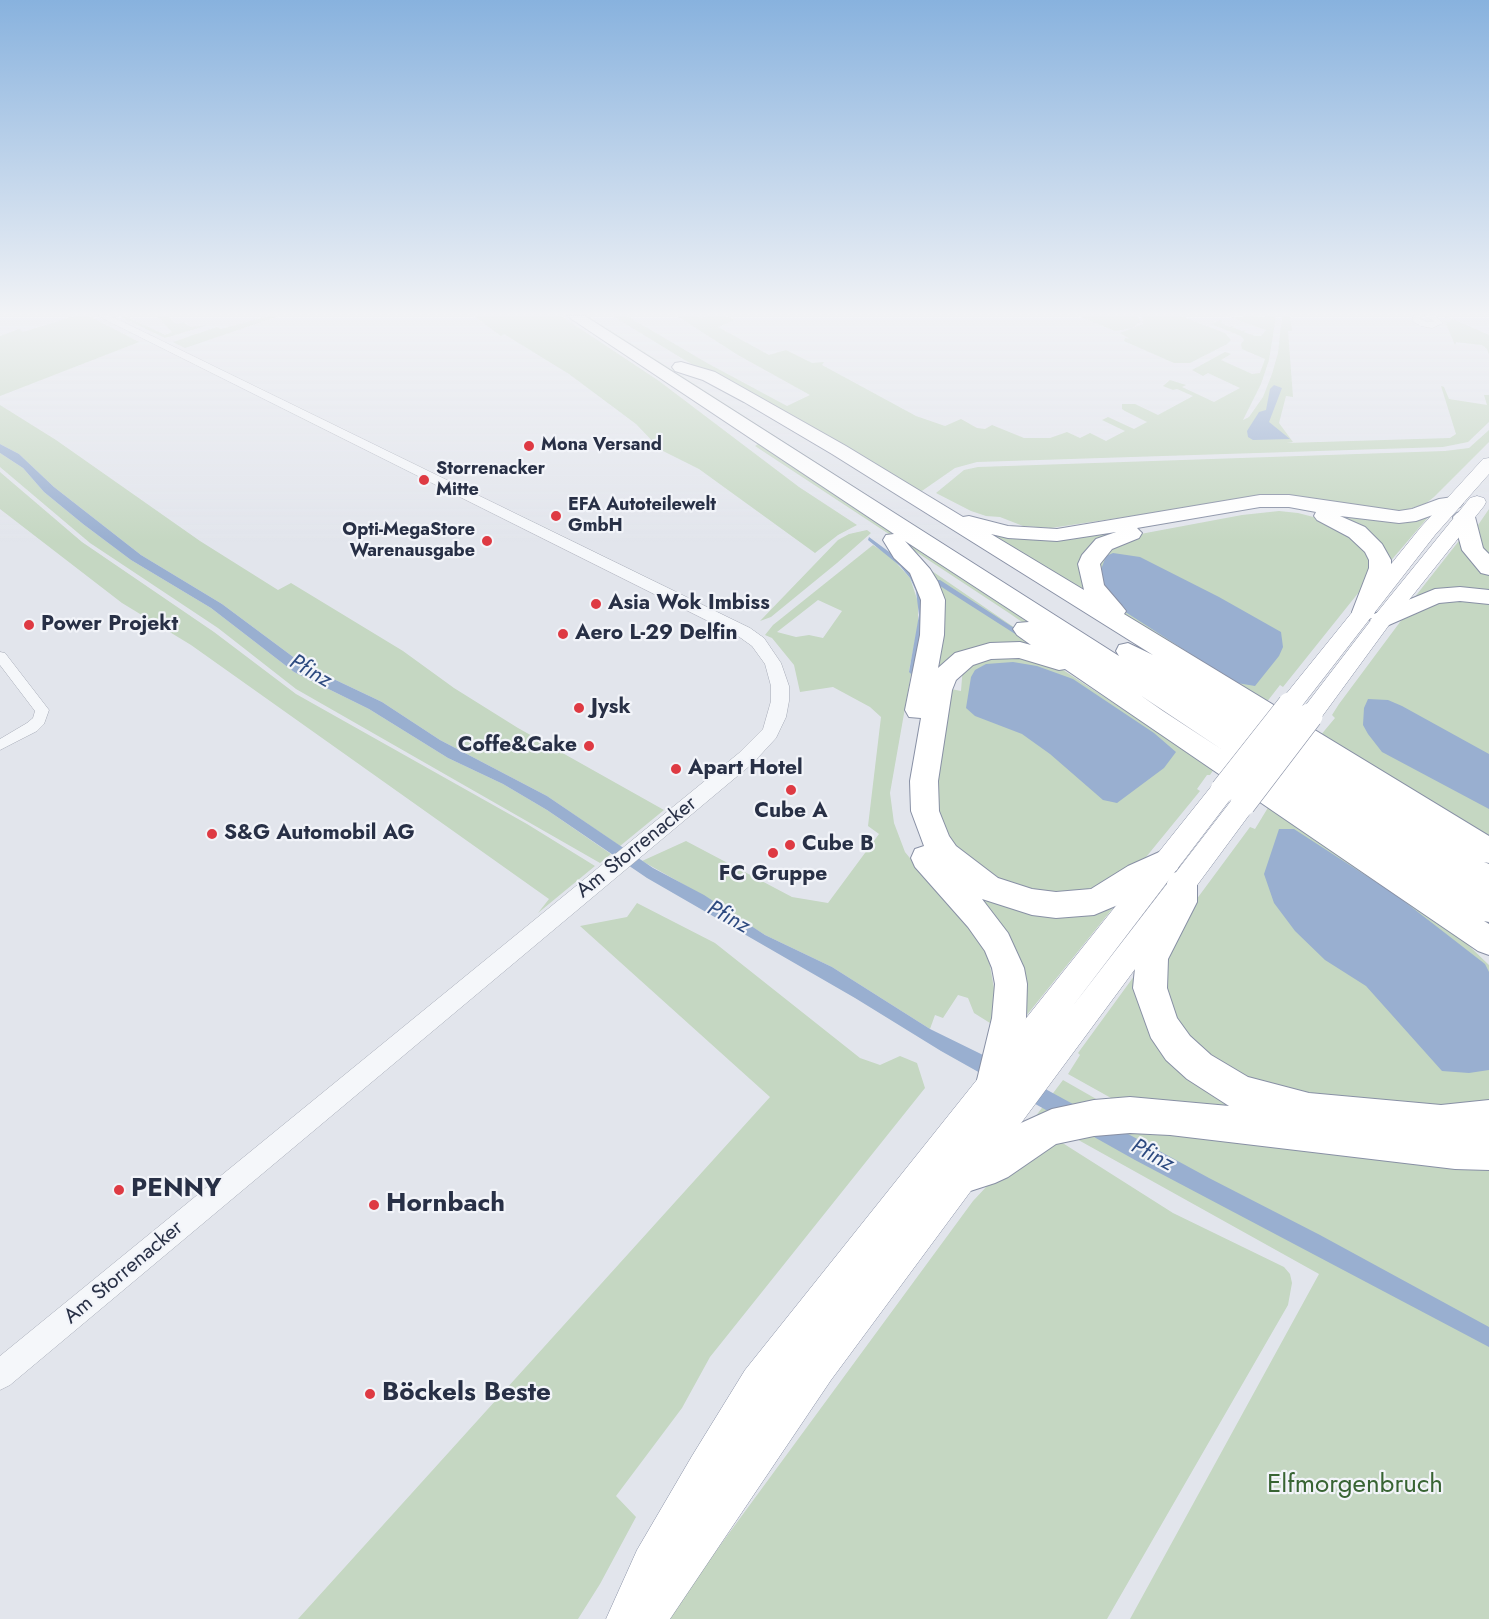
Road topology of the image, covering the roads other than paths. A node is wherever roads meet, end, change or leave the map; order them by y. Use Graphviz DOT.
graph roads {
  1 [pos="257,392"];
  2 [pos="684,392"];
  3 [pos="706,392"];
  4 [pos="707,392"];
  5 [pos="738,392"];
  6 [pos="1489,463"];
  7 [pos="1489,488"];
  8 [pos="926,503"];
  9 [pos="1458,510"];
  10 [pos="894,540"];
  11 [pos="1489,568"];
  12 [pos="1489,597"];
  13 [pos="1373,616"];
  14 [pos="1137,632"];
  15 [pos="0,656"];
  16 [pos="1154,718"];
  17 [pos="0,745"];
  18 [pos="1388,787"];
  19 [pos="1489,843"];
  20 [pos="1489,851"];
  21 [pos="1174,872"];
  22 [pos="1489,880"];
  23 [pos="1440,909"];
  24 [pos="1489,909"];
  25 [pos="1489,941"];
  26 [pos="1489,956"];
  27 [pos="1027,1045"];
  28 [pos="1003,1110"];
  29 [pos="1489,1118"];
  30 [pos="1489,1150"];
  31 [pos="961,1175"];
  32 [pos="0,1375"];
  33 [pos="628,1619"];
  34 [pos="644,1619"];
  1 -- 32 [label="street, Am Storrenacker"];
  2 -- 10 [label="highway"];
  3 -- 24 [label="highway"];
  4 -- 22 [label="highway"];
  5 -- 8 [label="highway"];
  6 -- 9 [label="highway"];
  7 -- 9 [label="highway"];
  8 -- 9 [label="highway"];
  8 -- 14 [label="highway"];
  9 -- 11 [label="highway"];
  9 -- 13 [label="highway"];
  10 -- 16 [label="highway"];
  10 -- 27 [label="highway"];
  12 -- 13 [label="highway"];
  13 -- 14 [label="highway"];
  13 -- 21 [label="highway, bridge"];
  14 -- 18 [label="highway"];
  15 -- 17 [label="street"];
  16 -- 21 [label="highway"];
  16 -- 23 [label="highway"];
  18 -- 19 [label="highway"];
  18 -- 20 [label="highway"];
  21 -- 27 [label="highway"];
  21 -- 29 [label="highway"];
  23 -- 25 [label="highway"];
  23 -- 26 [label="highway"];
  27 -- 28 [label="highway"];
  27 -- 28 [label="highway"];
  28 -- 30 [label="highway"];
  28 -- 31 [label="highway"];
  28 -- 33 [label="highway"];
  31 -- 34 [label="highway"];
}
